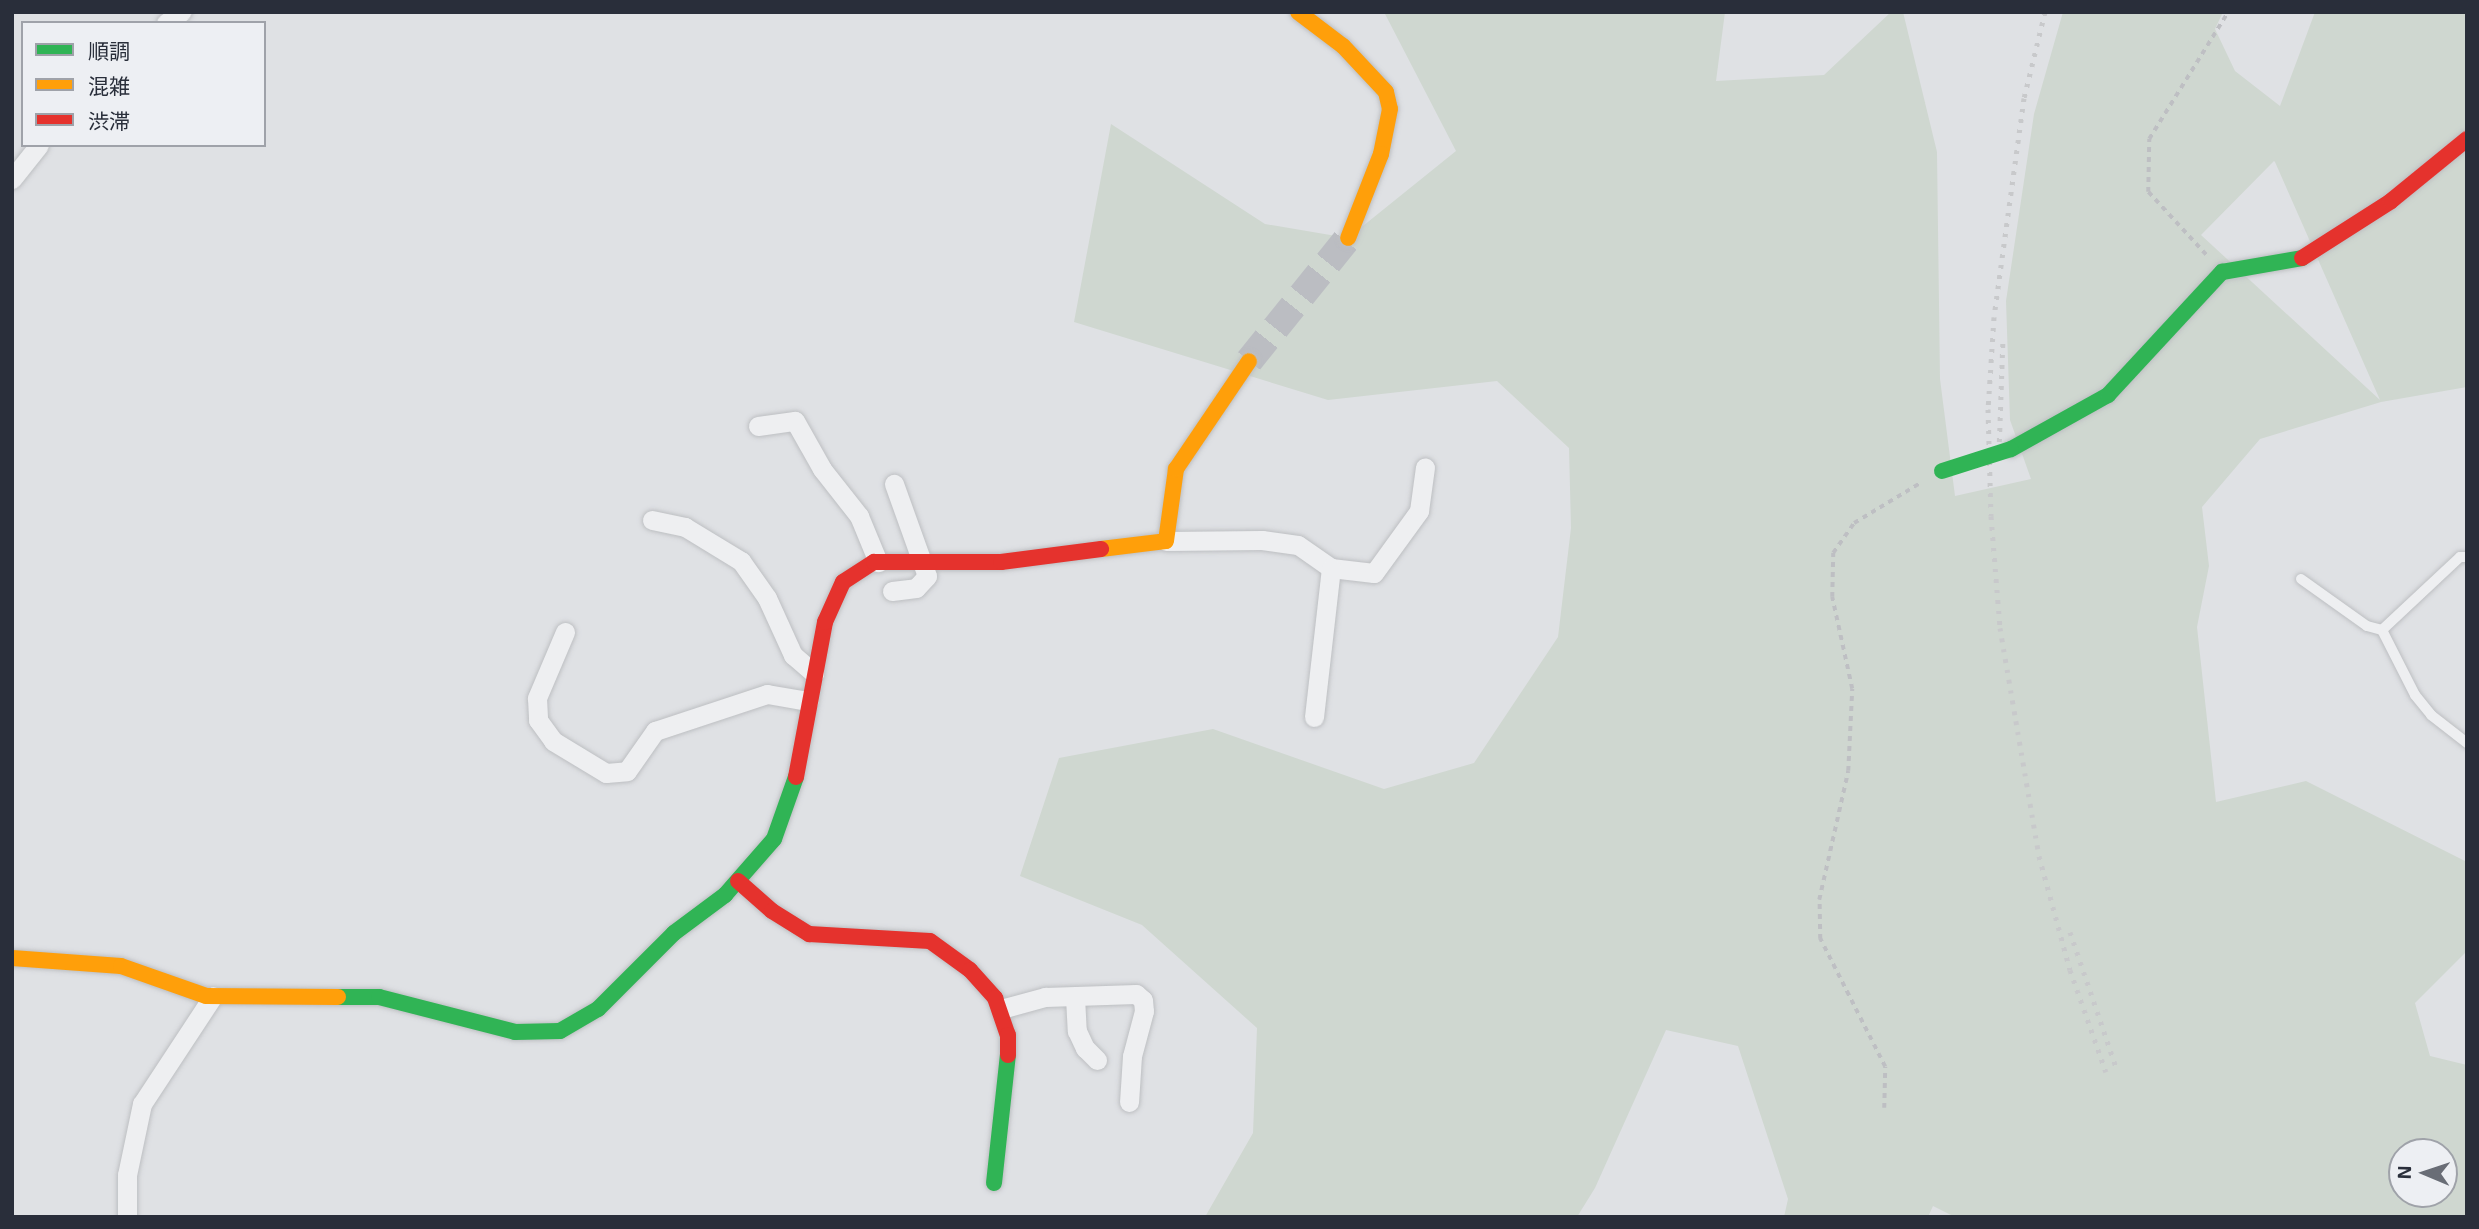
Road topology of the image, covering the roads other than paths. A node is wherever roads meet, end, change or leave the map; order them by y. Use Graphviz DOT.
graph roads {
  1 [pos="1298,12"];
  2 [pos="2467,139"];
  3 [pos="37,147"];
  4 [pos="12,179"];
  5 [pos="1348,237"];
  6 [pos="1250,361"];
  7 [pos="758,426"];
  8 [pos="1425,467"];
  9 [pos="1942,471"];
  10 [pos="894,484"];
  11 [pos="652,520"];
  12 [pos="1166,541"];
  13 [pos="2467,557"];
  14 [pos="877,562"];
  15 [pos="926,562"];
  16 [pos="1331,568"];
  17 [pos="2301,579"];
  18 [pos="892,591"];
  19 [pos="2382,631"];
  20 [pos="565,632"];
  21 [pos="814,673"];
  22 [pos="808,702"];
  23 [pos="1314,717"];
  24 [pos="2467,743"];
  25 [pos="738,881"];
  26 [pos="12,958"];
  27 [pos="213,996"];
  28 [pos="1075,997"];
  29 [pos="1001,1009"];
  30 [pos="1097,1060"];
  31 [pos="1129,1102"];
  32 [pos="994,1183"];
  33 [pos="127,1217"];
  1 -- 5 [label="street"];
  2 -- 9 [label="street, bridge"];
  3 -- 4 [label="street"];
  6 -- 12 [label="street"];
  7 -- 14 [label="street"];
  8 -- 16 [label="street"];
  10 -- 15 [label="street"];
  11 -- 21 [label="street"];
  12 -- 15 [label="street"];
  12 -- 16 [label="street"];
  13 -- 19 [label="lane"];
  14 -- 15 [label="street"];
  14 -- 21 [label="street"];
  15 -- 18 [label="street"];
  16 -- 23 [label="street"];
  17 -- 19 [label="lane"];
  19 -- 24 [label="lane"];
  20 -- 22 [label="street"];
  21 -- 22 [label="street"];
  22 -- 25 [label="street"];
  25 -- 27 [label="street"];
  25 -- 29 [label="street"];
  26 -- 27 [label="street"];
  27 -- 33 [label="street"];
  28 -- 29 [label="street"];
  28 -- 30 [label="street"];
  28 -- 31 [label="street"];
  29 -- 32 [label="street"];
}
